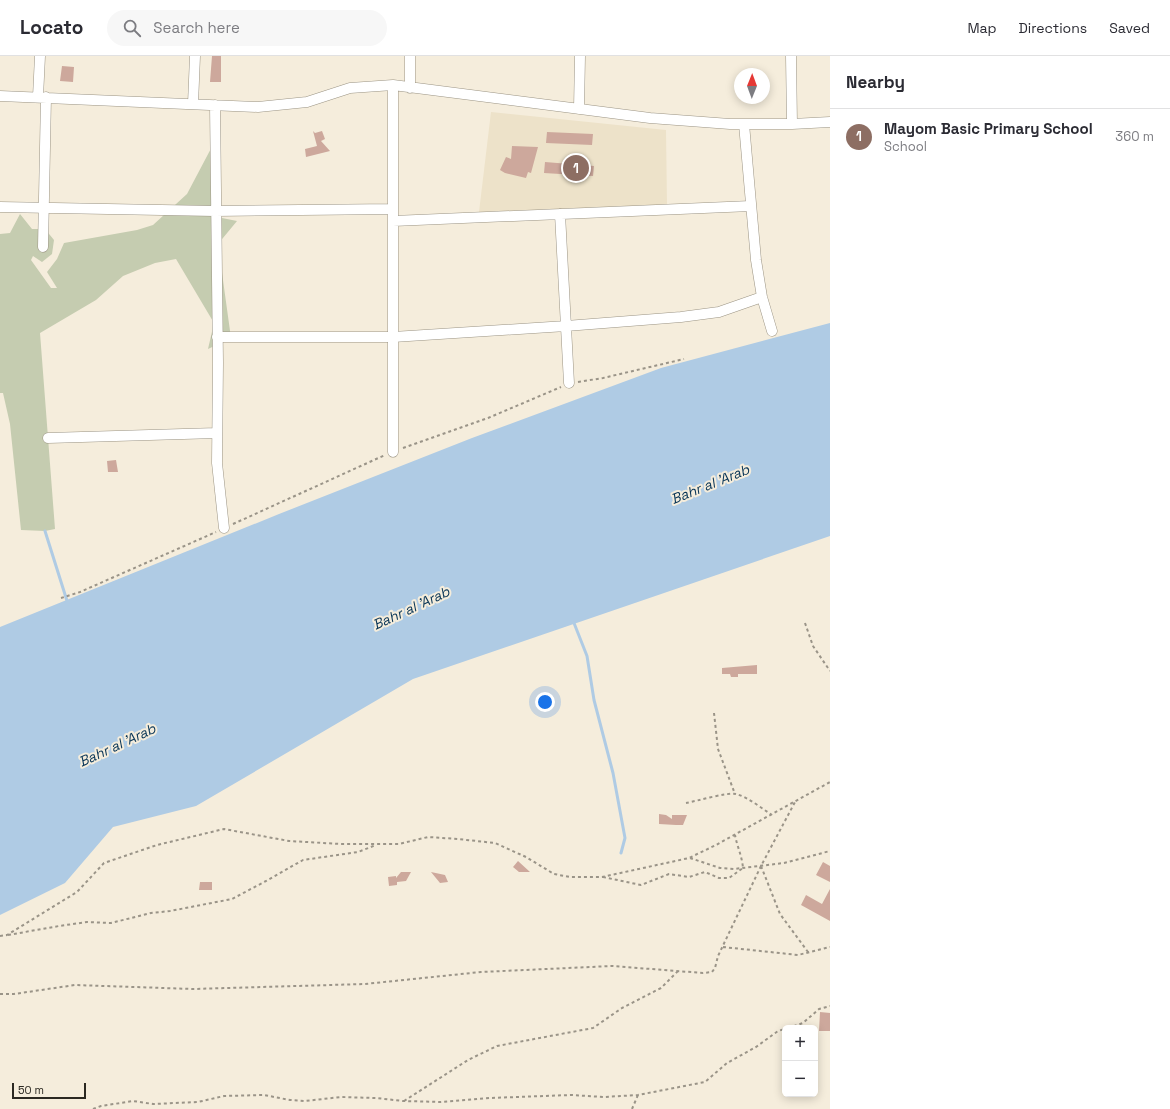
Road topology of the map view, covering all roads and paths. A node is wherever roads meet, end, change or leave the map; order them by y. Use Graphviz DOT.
graph roads {
  1 [pos="40,56"];
  2 [pos="195,56"];
  3 [pos="410,56"];
  4 [pos="580,56"];
  5 [pos="791,56"];
  6 [pos="393,86"];
  7 [pos="410,88"];
  8 [pos="0,96"];
  9 [pos="42,97"];
  10 [pos="192,104"];
  11 [pos="215,105"];
  12 [pos="579,109"];
  13 [pos="830,122"];
  14 [pos="744,124"];
  15 [pos="792,124"];
  16 [pos="751,206"];
  17 [pos="0,207"];
  18 [pos="44,209"];
  19 [pos="392,209"];
  20 [pos="215,211"];
  21 [pos="560,214"];
  22 [pos="393,221"];
  23 [pos="43,247"];
  24 [pos="762,297"];
  25 [pos="566,326"];
  26 [pos="772,331"];
  27 [pos="217,337"];
  28 [pos="393,337"];
  29 [pos="684,358"];
  30 [pos="569,383"];
  31 [pos="217,433"];
  32 [pos="48,438"];
  33 [pos="393,452"];
  34 [pos="224,528"];
  35 [pos="61,598"];
  36 [pos="805,623"];
  37 [pos="830,670"];
  38 [pos="714,712"];
  39 [pos="830,782"];
  40 [pos="735,794"];
  41 [pos="795,802"];
  42 [pos="686,803"];
  43 [pos="772,815"];
  44 [pos="735,835"];
  45 [pos="378,844"];
  46 [pos="830,852"];
  47 [pos="689,858"];
  48 [pos="761,866"];
  49 [pos="743,868"];
  50 [pos="602,877"];
  51 [pos="7,935"];
  52 [pos="0,936"];
  53 [pos="722,947"];
  54 [pos="830,947"];
  55 [pos="808,952"];
  56 [pos="678,971"];
  57 [pos="0,994"];
  58 [pos="830,1006"];
  59 [pos="796,1025"];
  60 [pos="782,1030"];
  61 [pos="638,1095"];
  62 [pos="403,1102"];
  63 [pos="93,1109"];
  64 [pos="632,1109"];
  1 -- 9 [label="street"];
  2 -- 10 [label="street"];
  3 -- 7 [label="street"];
  4 -- 12 [label="street"];
  5 -- 15 [label="street"];
  6 -- 7 [label="street"];
  6 -- 11 [label="street"];
  6 -- 19 [label="street"];
  7 -- 12 [label="street"];
  8 -- 9 [label="street"];
  9 -- 10 [label="street"];
  9 -- 18 [label="street"];
  10 -- 11 [label="street"];
  11 -- 20 [label="street"];
  12 -- 14 [label="street"];
  13 -- 15 [label="street"];
  14 -- 15 [label="street"];
  14 -- 16 [label="street"];
  16 -- 21 [label="street"];
  16 -- 24 [label="street"];
  17 -- 18 [label="street"];
  18 -- 20 [label="street"];
  18 -- 23 [label="street"];
  19 -- 20 [label="street"];
  19 -- 22 [label="street"];
  20 -- 27 [label="street"];
  21 -- 22 [label="street"];
  21 -- 25 [label="street"];
  22 -- 28 [label="street"];
  24 -- 25 [label="street"];
  24 -- 26 [label="street"];
  25 -- 28 [label="street"];
  25 -- 30 [label="street"];
  27 -- 28 [label="street"];
  27 -- 31 [label="street"];
  28 -- 33 [label="street"];
  29 -- 30 [label="path"];
  30 -- 33 [label="path"];
  31 -- 32 [label="street"];
  31 -- 34 [label="street"];
  33 -- 34 [label="path"];
  34 -- 35 [label="path"];
  36 -- 37 [label="path"];
  38 -- 40 [label="path"];
  39 -- 41 [label="path"];
  40 -- 42 [label="path"];
  40 -- 43 [label="path"];
  41 -- 43 [label="path"];
  41 -- 48 [label="path"];
  43 -- 44 [label="path"];
  44 -- 47 [label="path"];
  44 -- 49 [label="path"];
  45 -- 50 [label="path"];
  45 -- 51 [label="path"];
  45 -- 51 [label="path"];
  46 -- 48 [label="path"];
  47 -- 49 [label="path"];
  47 -- 50 [label="path"];
  48 -- 49 [label="path"];
  48 -- 53 [label="path"];
  48 -- 55 [label="path"];
  49 -- 50 [label="path"];
  51 -- 52 [label="path"];
  53 -- 55 [label="path"];
  53 -- 56 [label="path"];
  54 -- 55 [label="path"];
  56 -- 57 [label="path"];
  56 -- 62 [label="path"];
  58 -- 59 [label="path"];
  60 -- 61 [label="path"];
  61 -- 62 [label="path"];
  61 -- 64 [label="path"];
  62 -- 63 [label="path"];
}
